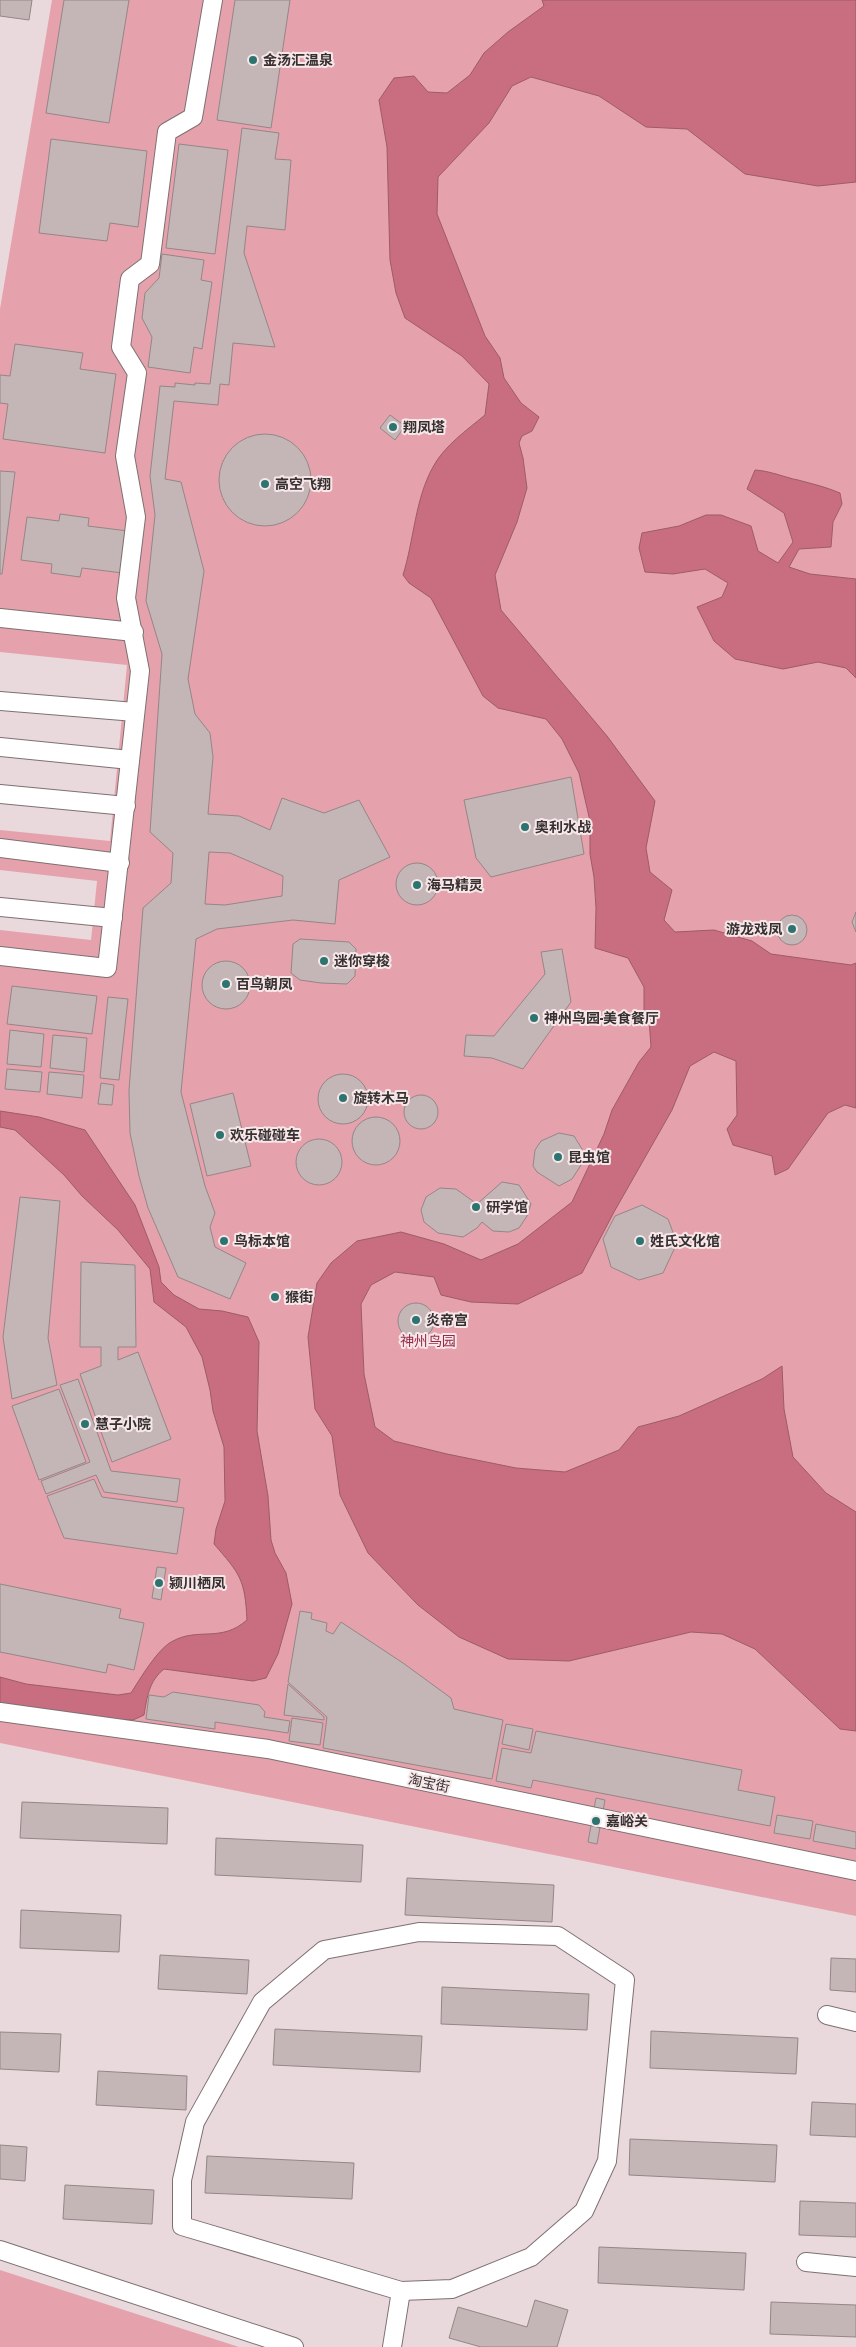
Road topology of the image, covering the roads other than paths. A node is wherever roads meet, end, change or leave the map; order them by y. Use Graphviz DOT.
graph roads {
  1 [pos="213,0"];
  2 [pos="0,618"];
  3 [pos="134,632"];
  4 [pos="0,700"];
  5 [pos="135,712"];
  6 [pos="0,747"];
  7 [pos="130,760"];
  8 [pos="0,794"];
  9 [pos="126,806"];
  10 [pos="0,848"];
  11 [pos="120,863"];
  12 [pos="0,907"];
  13 [pos="113,918"];
  14 [pos="0,956"];
  15 [pos="0,1712"];
  16 [pos="856,1871"];
  17 [pos="827,2015"];
  18 [pos="856,2022"];
  19 [pos="0,2250"];
  20 [pos="806,2262"];
  21 [pos="856,2266"];
  22 [pos="401,2291"];
  23 [pos="294,2347"];
  24 [pos="392,2347"];
  1 -- 3 [label="street"];
  2 -- 3 [label="street"];
  3 -- 5 [label="street"];
  4 -- 5 [label="street"];
  5 -- 7 [label="street"];
  6 -- 7 [label="street"];
  7 -- 9 [label="street"];
  8 -- 9 [label="street"];
  9 -- 11 [label="street"];
  10 -- 11 [label="street"];
  11 -- 13 [label="street"];
  12 -- 13 [label="street"];
  13 -- 14 [label="street"];
  15 -- 16 [label="street, 淘宝街"];
  17 -- 18 [label="street"];
  19 -- 23 [label="street"];
  20 -- 21 [label="street"];
  22 -- 22 [label="street"];
  22 -- 24 [label="street"];
}
